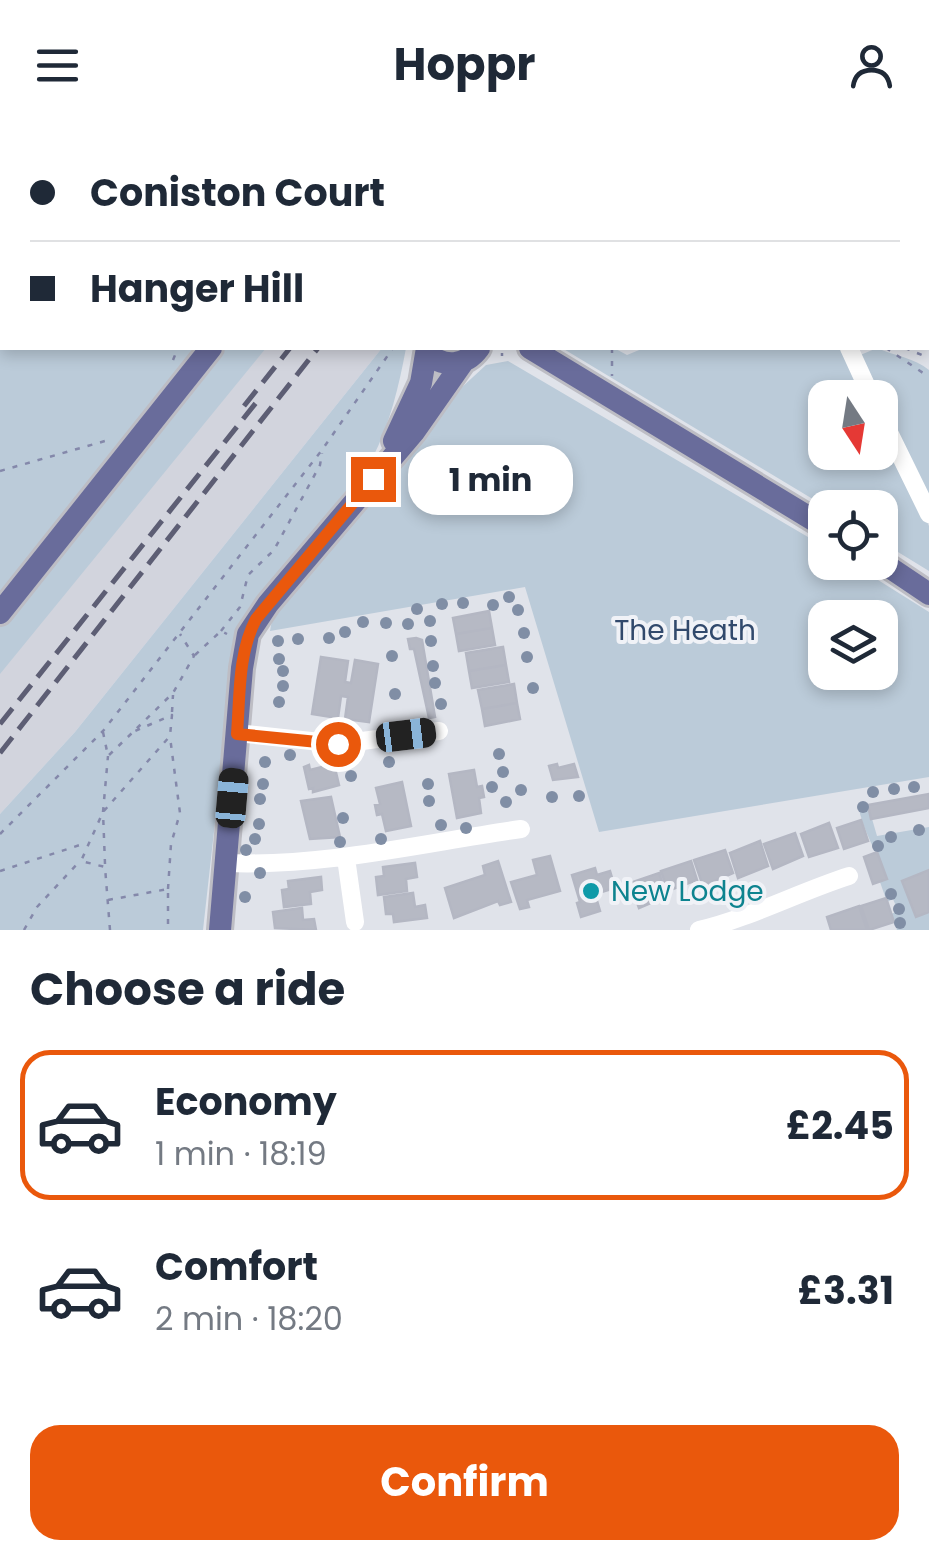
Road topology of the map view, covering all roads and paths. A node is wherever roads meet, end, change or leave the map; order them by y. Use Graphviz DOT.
graph roads {
  1 [pos="209,350"];
  2 [pos="392,350"];
  3 [pos="427,350"];
  4 [pos="533,350"];
  5 [pos="612,350"];
  6 [pos="849,350"];
  7 [pos="889,350"];
  8 [pos="471,355"];
  9 [pos="929,377"];
  10 [pos="863,380"];
  11 [pos="612,382"];
  12 [pos="118,437"];
  13 [pos="322,450"];
  14 [pos="898,451"];
  15 [pos="0,471"];
  16 [pos="373,479"];
  17 [pos="929,514"];
  18 [pos="808,517"];
  19 [pos="898,573"];
  20 [pos="929,594"];
  21 [pos="0,613"];
  22 [pos="220,631"];
  23 [pos="180,633"];
  24 [pos="246,641"];
  25 [pos="194,656"];
  26 [pos="172,693"];
  27 [pos="172,715"];
  28 [pos="103,731"];
  29 [pos="439,731"];
  30 [pos="132,732"];
  31 [pos="237,734"];
  32 [pos="170,736"];
  33 [pos="108,756"];
  34 [pos="103,812"];
  35 [pos="520,829"];
  36 [pos="0,834"];
  37 [pos="88,843"];
  38 [pos="346,858"];
  39 [pos="81,861"];
  40 [pos="226,864"];
  41 [pos="106,867"];
  42 [pos="0,871"];
  43 [pos="849,876"];
  44 [pos="168,889"];
  45 [pos="108,900"];
  46 [pos="355,922"];
  47 [pos="754,922"];
  48 [pos="24,930"];
  49 [pos="110,930"];
  50 [pos="168,930"];
  51 [pos="220,930"];
  52 [pos="699,930"];
  1 -- 21 [label="main road"];
  2 -- 13 [label="path"];
  3 -- 8 [label="main road"];
  3 -- 16 [label="main road"];
  4 -- 18 [label="main road"];
  5 -- 11 [label="path"];
  6 -- 10 [label="street"];
  7 -- 9 [label="path"];
  8 -- 16 [label="main road"];
  12 -- 15 [label="path"];
  13 -- 22 [label="path"];
  13 -- 23 [label="path"];
  14 -- 17 [label="street"];
  16 -- 24 [label="main road"];
  19 -- 20 [label="main road"];
  22 -- 24 [label="path"];
  22 -- 25 [label="path"];
  23 -- 25 [label="path"];
  23 -- 28 [label="path"];
  24 -- 31 [label="main road"];
  25 -- 26 [label="path"];
  26 -- 27 [label="path"];
  26 -- 30 [label="path"];
  27 -- 30 [label="path"];
  27 -- 32 [label="path"];
  28 -- 33 [label="path"];
  28 -- 36 [label="path"];
  29 -- 31 [label="street"];
  30 -- 33 [label="path"];
  31 -- 40 [label="main road"];
  32 -- 34 [label="path"];
  32 -- 44 [label="path"];
  33 -- 34 [label="path"];
  34 -- 37 [label="path"];
  34 -- 41 [label="path"];
  35 -- 38 [label="street"];
  37 -- 39 [label="path"];
  37 -- 42 [label="path"];
  38 -- 40 [label="street"];
  38 -- 46 [label="street"];
  39 -- 41 [label="path"];
  39 -- 48 [label="path"];
  40 -- 51 [label="main road"];
  41 -- 45 [label="path"];
  43 -- 47 [label="street"];
  44 -- 45 [label="path"];
  44 -- 50 [label="path"];
  45 -- 49 [label="path"];
  47 -- 52 [label="street"];
}
